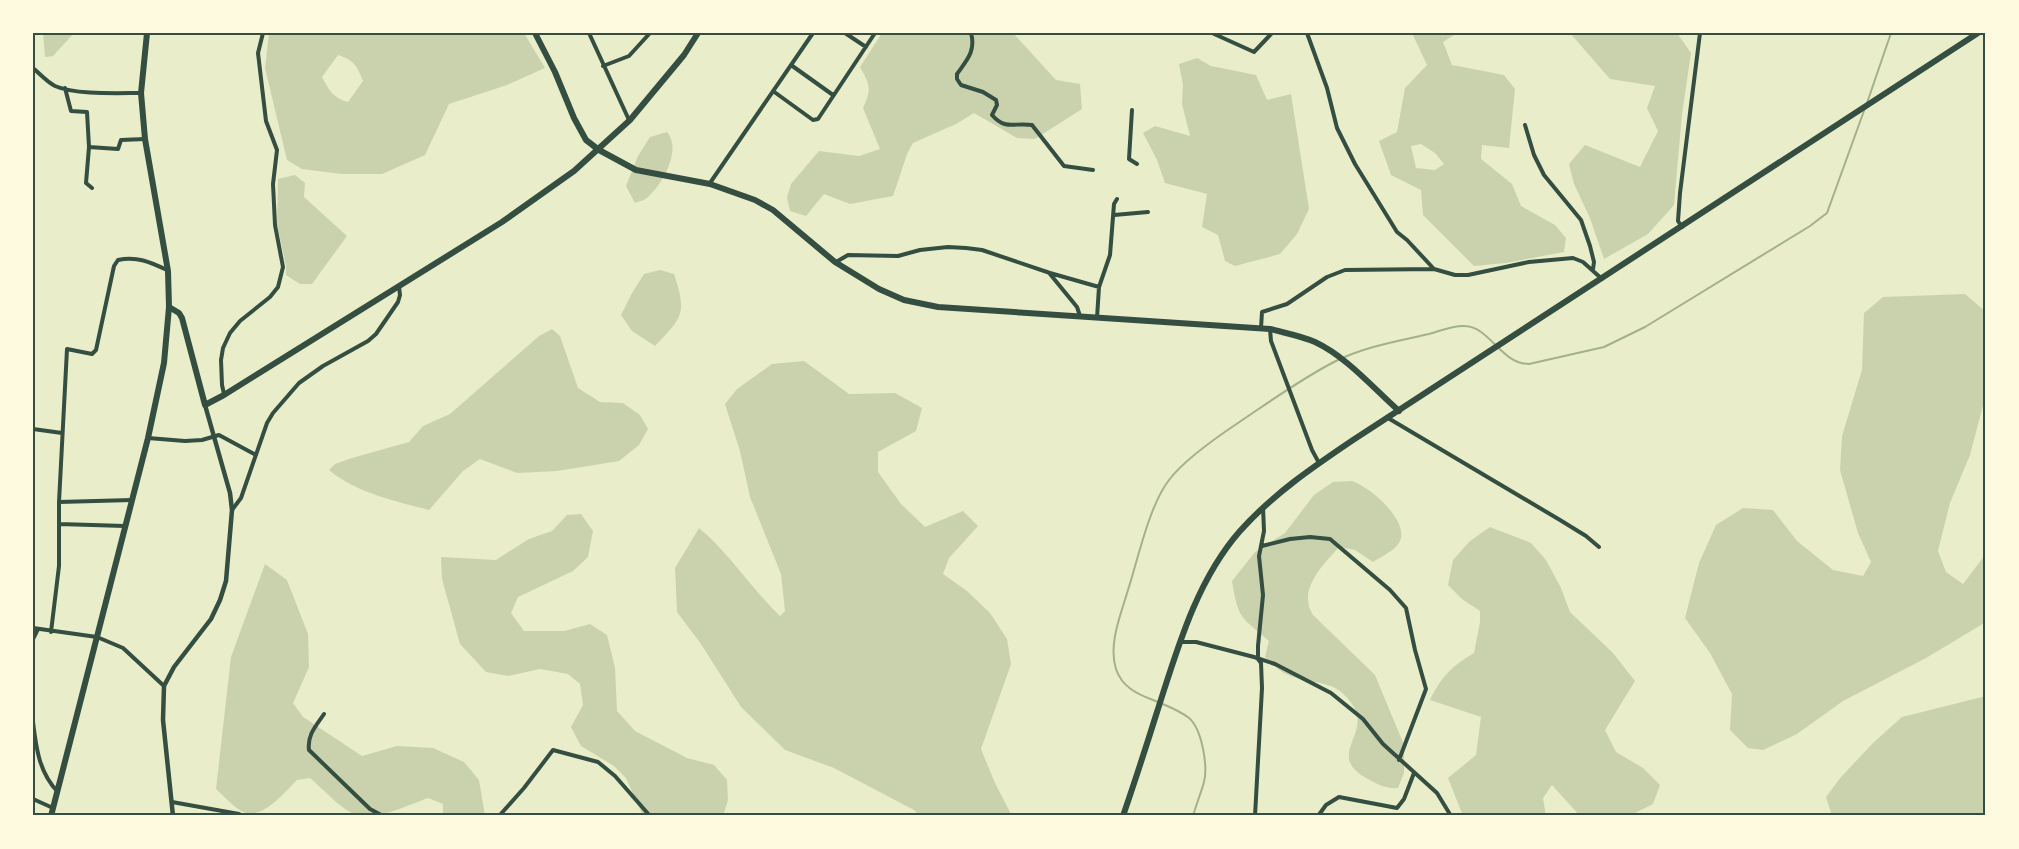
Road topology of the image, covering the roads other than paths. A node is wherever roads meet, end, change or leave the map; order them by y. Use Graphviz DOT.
graph roads {
  1 [pos="147,33"];
  2 [pos="263,33"];
  3 [pos="535,33"];
  4 [pos="589,33"];
  5 [pos="650,33"];
  6 [pos="698,33"];
  7 [pos="813,33"];
  8 [pos="845,33"];
  9 [pos="875,33"];
  10 [pos="970,33"];
  11 [pos="1212,33"];
  12 [pos="1272,33"];
  13 [pos="1307,33"];
  14 [pos="1700,33"];
  15 [pos="1977,33"];
  16 [pos="866,47"];
  17 [pos="791,65"];
  18 [pos="603,66"];
  19 [pos="33,68"];
  20 [pos="65,88"];
  21 [pos="773,91"];
  22 [pos="141,93"];
  23 [pos="834,94"];
  24 [pos="1132,110"];
  25 [pos="630,120"];
  26 [pos="1525,125"];
  27 [pos="145,139"];
  28 [pos="89,147"];
  29 [pos="599,150"];
  30 [pos="1137,164"];
  31 [pos="1093,170"];
  32 [pos="710,184"];
  33 [pos="92,188"];
  34 [pos="1117,199"];
  35 [pos="1148,212"];
  36 [pos="1114,214"];
  37 [pos="1682,227"];
  38 [pos="835,262"];
  39 [pos="1434,269"];
  40 [pos="1593,270"];
  41 [pos="168,271"];
  42 [pos="1050,273"];
  43 [pos="1602,279"];
  44 [pos="399,286"];
  45 [pos="1099,287"];
  46 [pos="169,307"];
  47 [pos="1080,317"];
  48 [pos="1097,318"];
  49 [pos="1261,329"];
  50 [pos="1270,329"];
  51 [pos="224,395"];
  52 [pos="205,405"];
  53 [pos="1399,411"];
  54 [pos="1388,418"];
  55 [pos="33,429"];
  56 [pos="62,433"];
  57 [pos="213,435"];
  58 [pos="148,438"];
  59 [pos="256,455"];
  60 [pos="1319,463"];
  61 [pos="132,500"];
  62 [pos="59,502"];
  63 [pos="1263,507"];
  64 [pos="232,510"];
  65 [pos="59,524"];
  66 [pos="125,526"];
  67 [pos="1262,546"];
  68 [pos="1599,547"];
  69 [pos="35,629"];
  70 [pos="51,632"];
  71 [pos="97,637"];
  72 [pos="33,639"];
  73 [pos="1181,642"];
  74 [pos="1258,659"];
  75 [pos="164,686"];
  76 [pos="324,714"];
  77 [pos="33,722"];
  78 [pos="1399,759"];
  79 [pos="1414,773"];
  80 [pos="58,792"];
  81 [pos="33,799"];
  82 [pos="172,802"];
  83 [pos="53,808"];
  84 [pos="51,816"];
  85 [pos="173,816"];
  86 [pos="243,816"];
  87 [pos="383,816"];
  88 [pos="499,816"];
  89 [pos="650,816"];
  90 [pos="1123,816"];
  91 [pos="1255,816"];
  92 [pos="1318,816"];
  93 [pos="1451,816"];
  1 -- 22 [label="main road"];
  2 -- 51 [label="street"];
  3 -- 29 [label="main road"];
  4 -- 18 [label="street"];
  5 -- 18 [label="street"];
  6 -- 25 [label="main road"];
  7 -- 17 [label="street"];
  8 -- 16 [label="street"];
  9 -- 16 [label="street"];
  10 -- 31 [label="street"];
  11 -- 12 [label="street"];
  13 -- 39 [label="street"];
  14 -- 37 [label="street"];
  15 -- 37 [label="main road"];
  16 -- 23 [label="street"];
  17 -- 21 [label="street"];
  17 -- 23 [label="street"];
  18 -- 25 [label="street"];
  19 -- 20 [label="street"];
  20 -- 22 [label="street"];
  20 -- 28 [label="street"];
  21 -- 23 [label="street"];
  21 -- 32 [label="street"];
  22 -- 27 [label="main road"];
  24 -- 30 [label="street"];
  25 -- 29 [label="main road"];
  26 -- 40 [label="street"];
  27 -- 28 [label="street"];
  27 -- 41 [label="main road"];
  28 -- 33 [label="street"];
  29 -- 32 [label="main road"];
  29 -- 44 [label="main road"];
  32 -- 38 [label="main road"];
  34 -- 36 [label="street"];
  35 -- 36 [label="street"];
  36 -- 45 [label="street"];
  37 -- 43 [label="main road"];
  38 -- 42 [label="street"];
  38 -- 47 [label="main road"];
  39 -- 40 [label="street"];
  39 -- 49 [label="street"];
  40 -- 43 [label="street"];
  41 -- 46 [label="main road"];
  41 -- 56 [label="street"];
  42 -- 45 [label="street"];
  42 -- 47 [label="street"];
  43 -- 53 [label="main road"];
  44 -- 51 [label="main road"];
  44 -- 59 [label="street"];
  45 -- 48 [label="street"];
  46 -- 52 [label="main road"];
  46 -- 58 [label="main road"];
  47 -- 48 [label="main road"];
  48 -- 49 [label="main road"];
  49 -- 50 [label="main road"];
  50 -- 53 [label="main road"];
  50 -- 60 [label="street"];
  51 -- 52 [label="main road"];
  52 -- 57 [label="street"];
  53 -- 54 [label="main road"];
  54 -- 60 [label="main road"];
  54 -- 68 [label="street"];
  55 -- 56 [label="street"];
  56 -- 62 [label="street"];
  57 -- 58 [label="street"];
  57 -- 59 [label="street"];
  57 -- 64 [label="street"];
  58 -- 61 [label="main road"];
  59 -- 64 [label="street"];
  60 -- 63 [label="main road"];
  61 -- 62 [label="street"];
  61 -- 66 [label="main road"];
  62 -- 65 [label="street"];
  63 -- 67 [label="street"];
  63 -- 73 [label="main road"];
  64 -- 75 [label="street"];
  65 -- 66 [label="street"];
  65 -- 70 [label="street"];
  66 -- 71 [label="main road"];
  67 -- 74 [label="street"];
  67 -- 78 [label="street"];
  69 -- 70 [label="street"];
  69 -- 72 [label="street"];
  70 -- 71 [label="street"];
  71 -- 75 [label="street"];
  71 -- 80 [label="main road"];
  73 -- 74 [label="street"];
  73 -- 90 [label="main road"];
  74 -- 78 [label="street"];
  74 -- 91 [label="street"];
  75 -- 82 [label="street"];
  76 -- 87 [label="street"];
  77 -- 80 [label="street"];
  78 -- 79 [label="street"];
  79 -- 92 [label="street"];
  79 -- 93 [label="street"];
  80 -- 83 [label="main road"];
  81 -- 83 [label="street"];
  82 -- 85 [label="street"];
  82 -- 86 [label="street"];
  83 -- 84 [label="main road"];
  88 -- 89 [label="street"];
}
